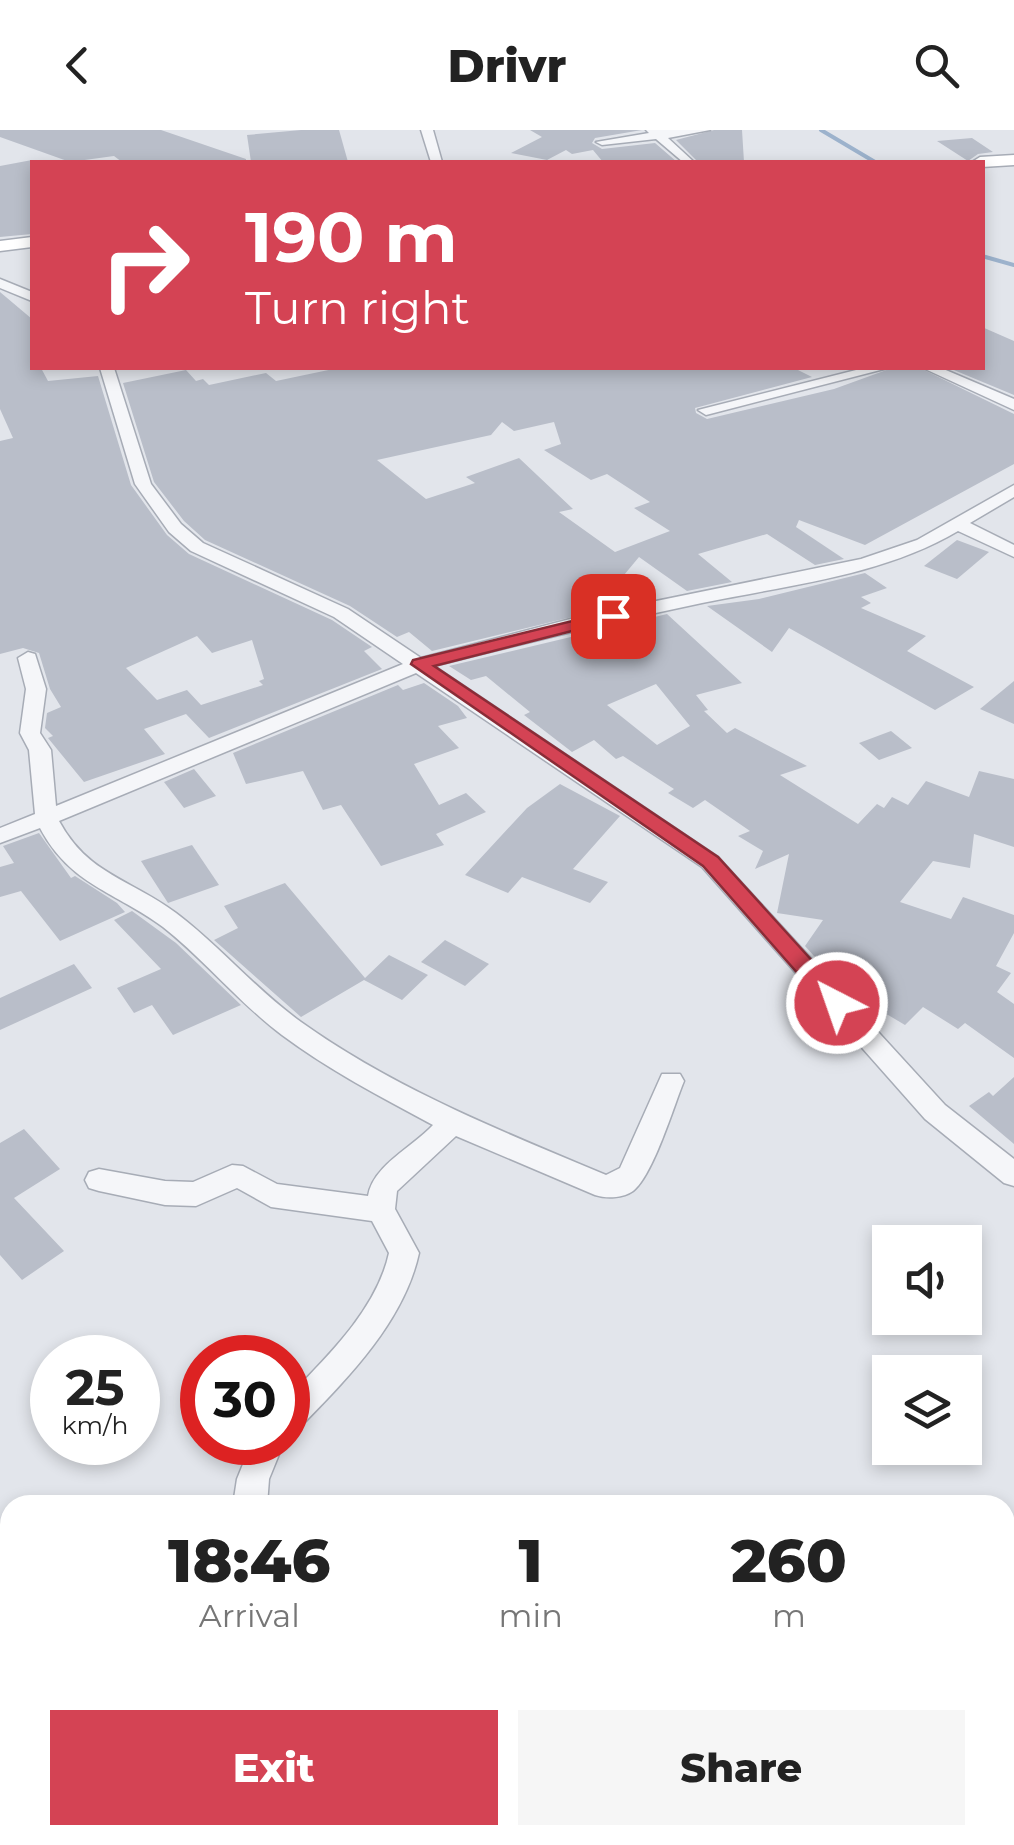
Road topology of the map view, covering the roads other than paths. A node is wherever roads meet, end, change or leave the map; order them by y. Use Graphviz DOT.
graph roads {
  1 [pos="426,130"];
  2 [pos="704,130"];
  3 [pos="656,133"];
  4 [pos="602,142"];
  5 [pos="436,160"];
  6 [pos="687,160"];
  7 [pos="1014,160"];
  8 [pos="985,162"];
  9 [pos="30,242"];
  10 [pos="0,246"];
  11 [pos="0,284"];
  12 [pos="30,296"];
  13 [pos="108,370"];
  14 [pos="872,370"];
  15 [pos="935,370"];
  16 [pos="1014,404"];
  17 [pos="706,410"];
  18 [pos="1014,490"];
  19 [pos="960,525"];
  20 [pos="1014,552"];
  21 [pos="28,658"];
  22 [pos="420,664"];
  23 [pos="46,818"];
  24 [pos="0,836"];
  25 [pos="670,1081"];
  26 [pos="452,1122"];
  27 [pos="1014,1174"];
  28 [pos="99,1180"];
  29 [pos="381,1210"];
  30 [pos="310,1395"];
  31 [pos="259,1465"];
  32 [pos="251,1495"];
  1 -- 5 [label="street"];
  2 -- 3 [label="street"];
  3 -- 4 [label="street"];
  3 -- 6 [label="street"];
  7 -- 8 [label="main road"];
  9 -- 10 [label="main road"];
  11 -- 12 [label="street"];
  13 -- 22 [label="street"];
  14 -- 17 [label="street"];
  15 -- 16 [label="street"];
  18 -- 19 [label="street"];
  19 -- 20 [label="street"];
  19 -- 22 [label="street"];
  21 -- 23 [label="street"];
  22 -- 23 [label="street"];
  22 -- 27 [label="street"];
  23 -- 24 [label="street"];
  23 -- 26 [label="street"];
  25 -- 26 [label="street"];
  26 -- 29 [label="street"];
  28 -- 29 [label="street"];
  29 -- 30 [label="street"];
  31 -- 32 [label="street"];
}
